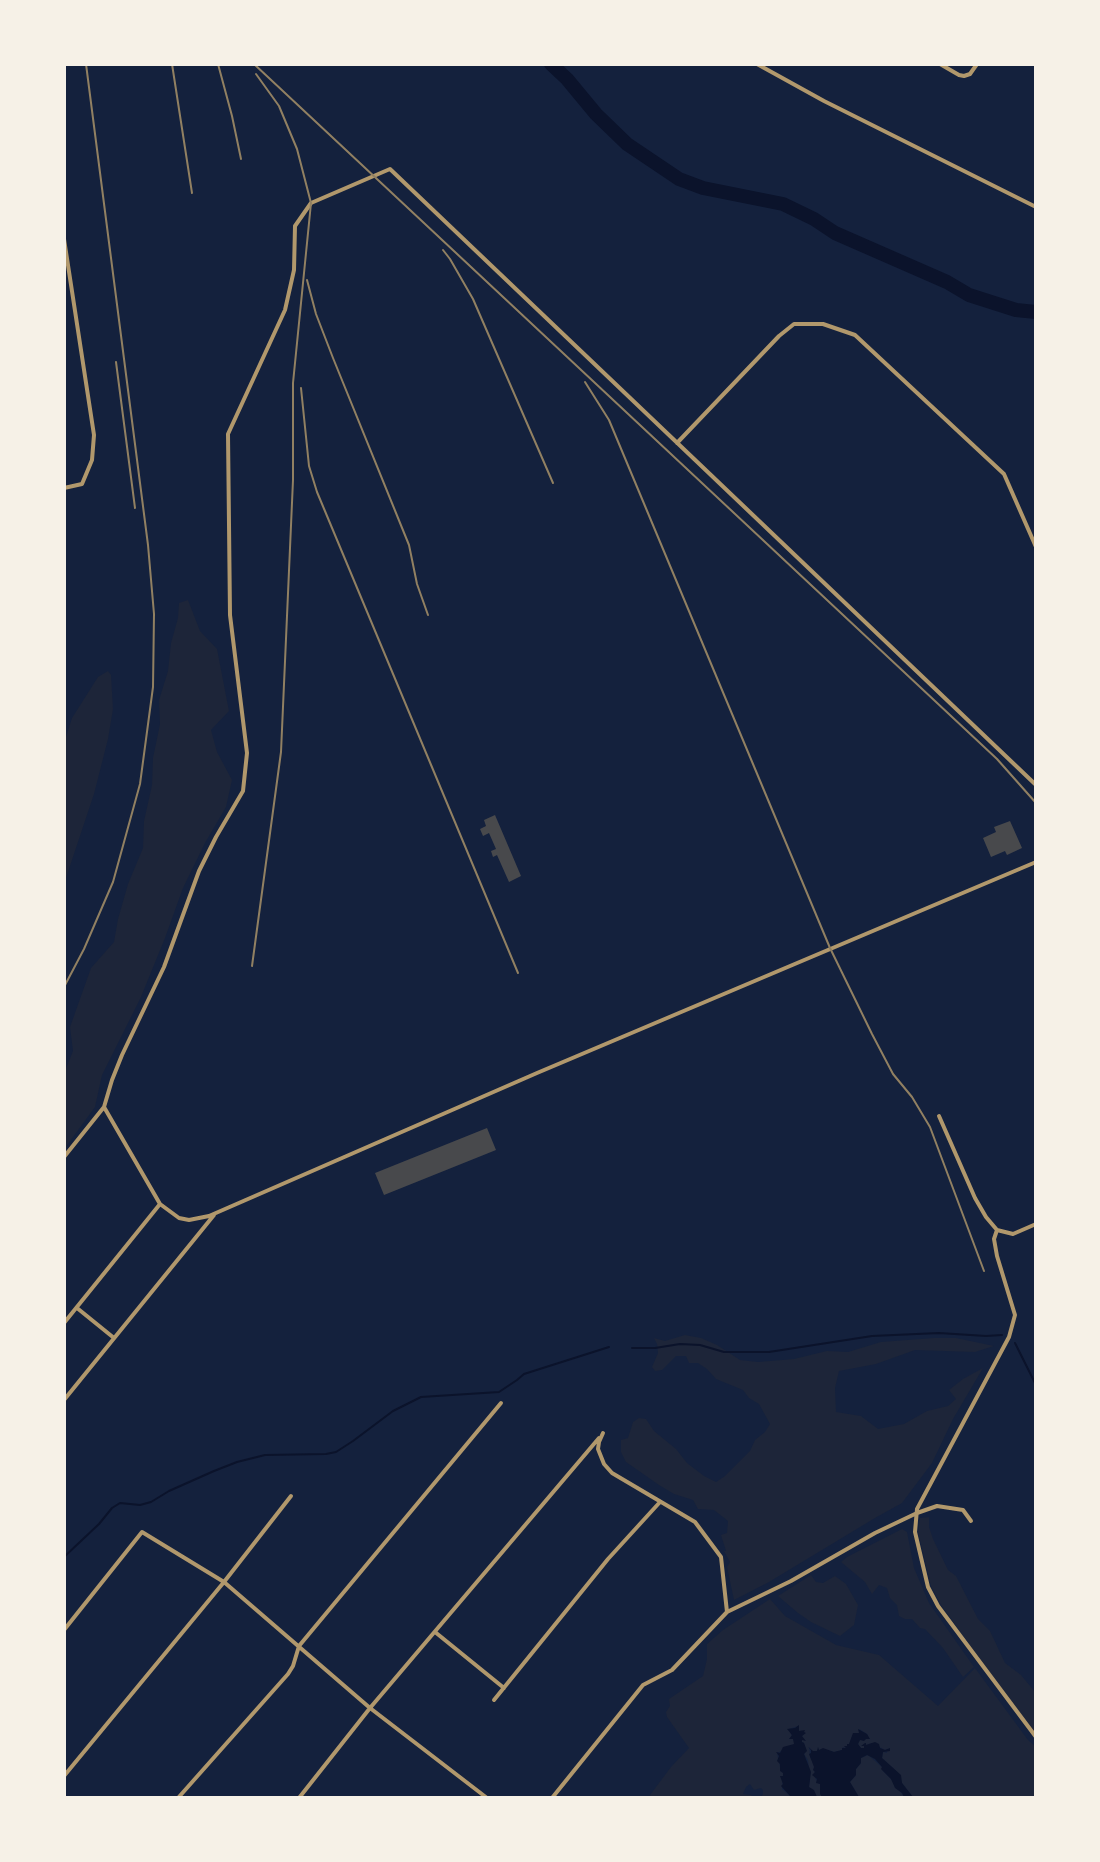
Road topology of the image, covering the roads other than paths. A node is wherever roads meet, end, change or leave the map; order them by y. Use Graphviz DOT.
graph roads {
  1 [pos="757,64"];
  2 [pos="940,64"];
  3 [pos="977,64"];
  4 [pos="1035,207"];
  5 [pos="64,239"];
  6 [pos="677,443"];
  7 [pos="64,488"];
  8 [pos="1035,547"];
  9 [pos="1035,784"];
  10 [pos="1035,862"];
  11 [pos="104,1107"];
  12 [pos="939,1116"];
  13 [pos="64,1157"];
  14 [pos="160,1204"];
  15 [pos="215,1214"];
  16 [pos="1035,1224"];
  17 [pos="997,1230"];
  18 [pos="77,1308"];
  19 [pos="64,1323"];
  20 [pos="114,1338"];
  21 [pos="64,1400"];
  22 [pos="501,1403"];
  23 [pos="291,1496"];
  24 [pos="660,1502"];
  25 [pos="917,1513"];
  26 [pos="971,1521"];
  27 [pos="224,1582"];
  28 [pos="727,1612"];
  29 [pos="64,1630"];
  30 [pos="435,1632"];
  31 [pos="299,1646"];
  32 [pos="504,1688"];
  33 [pos="494,1700"];
  34 [pos="370,1708"];
  35 [pos="1035,1737"];
  36 [pos="64,1776"];
  37 [pos="178,1797"];
  38 [pos="299,1797"];
  39 [pos="487,1797"];
  40 [pos="552,1797"];
  1 -- 4 [label="street"];
  2 -- 3 [label="street"];
  5 -- 7 [label="street"];
  6 -- 8 [label="street"];
  6 -- 9 [label="street"];
  6 -- 11 [label="street"];
  10 -- 15 [label="street"];
  11 -- 13 [label="street"];
  11 -- 14 [label="street"];
  12 -- 17 [label="street"];
  14 -- 15 [label="street"];
  14 -- 18 [label="street"];
  15 -- 20 [label="street"];
  16 -- 17 [label="street"];
  17 -- 25 [label="street"];
  18 -- 19 [label="street"];
  18 -- 20 [label="street"];
  20 -- 21 [label="street"];
  22 -- 31 [label="street"];
  23 -- 27 [label="street"];
  24 -- 28 [label="street"];
  24 -- 30 [label="street"];
  24 -- 32 [label="street"];
  25 -- 26 [label="street"];
  25 -- 28 [label="street"];
  25 -- 35 [label="street"];
  27 -- 29 [label="street"];
  27 -- 31 [label="street"];
  27 -- 36 [label="street"];
  28 -- 40 [label="street"];
  30 -- 32 [label="street"];
  30 -- 34 [label="street"];
  31 -- 34 [label="street"];
  31 -- 37 [label="street"];
  32 -- 33 [label="street"];
  34 -- 38 [label="street"];
  34 -- 39 [label="street"];
}
